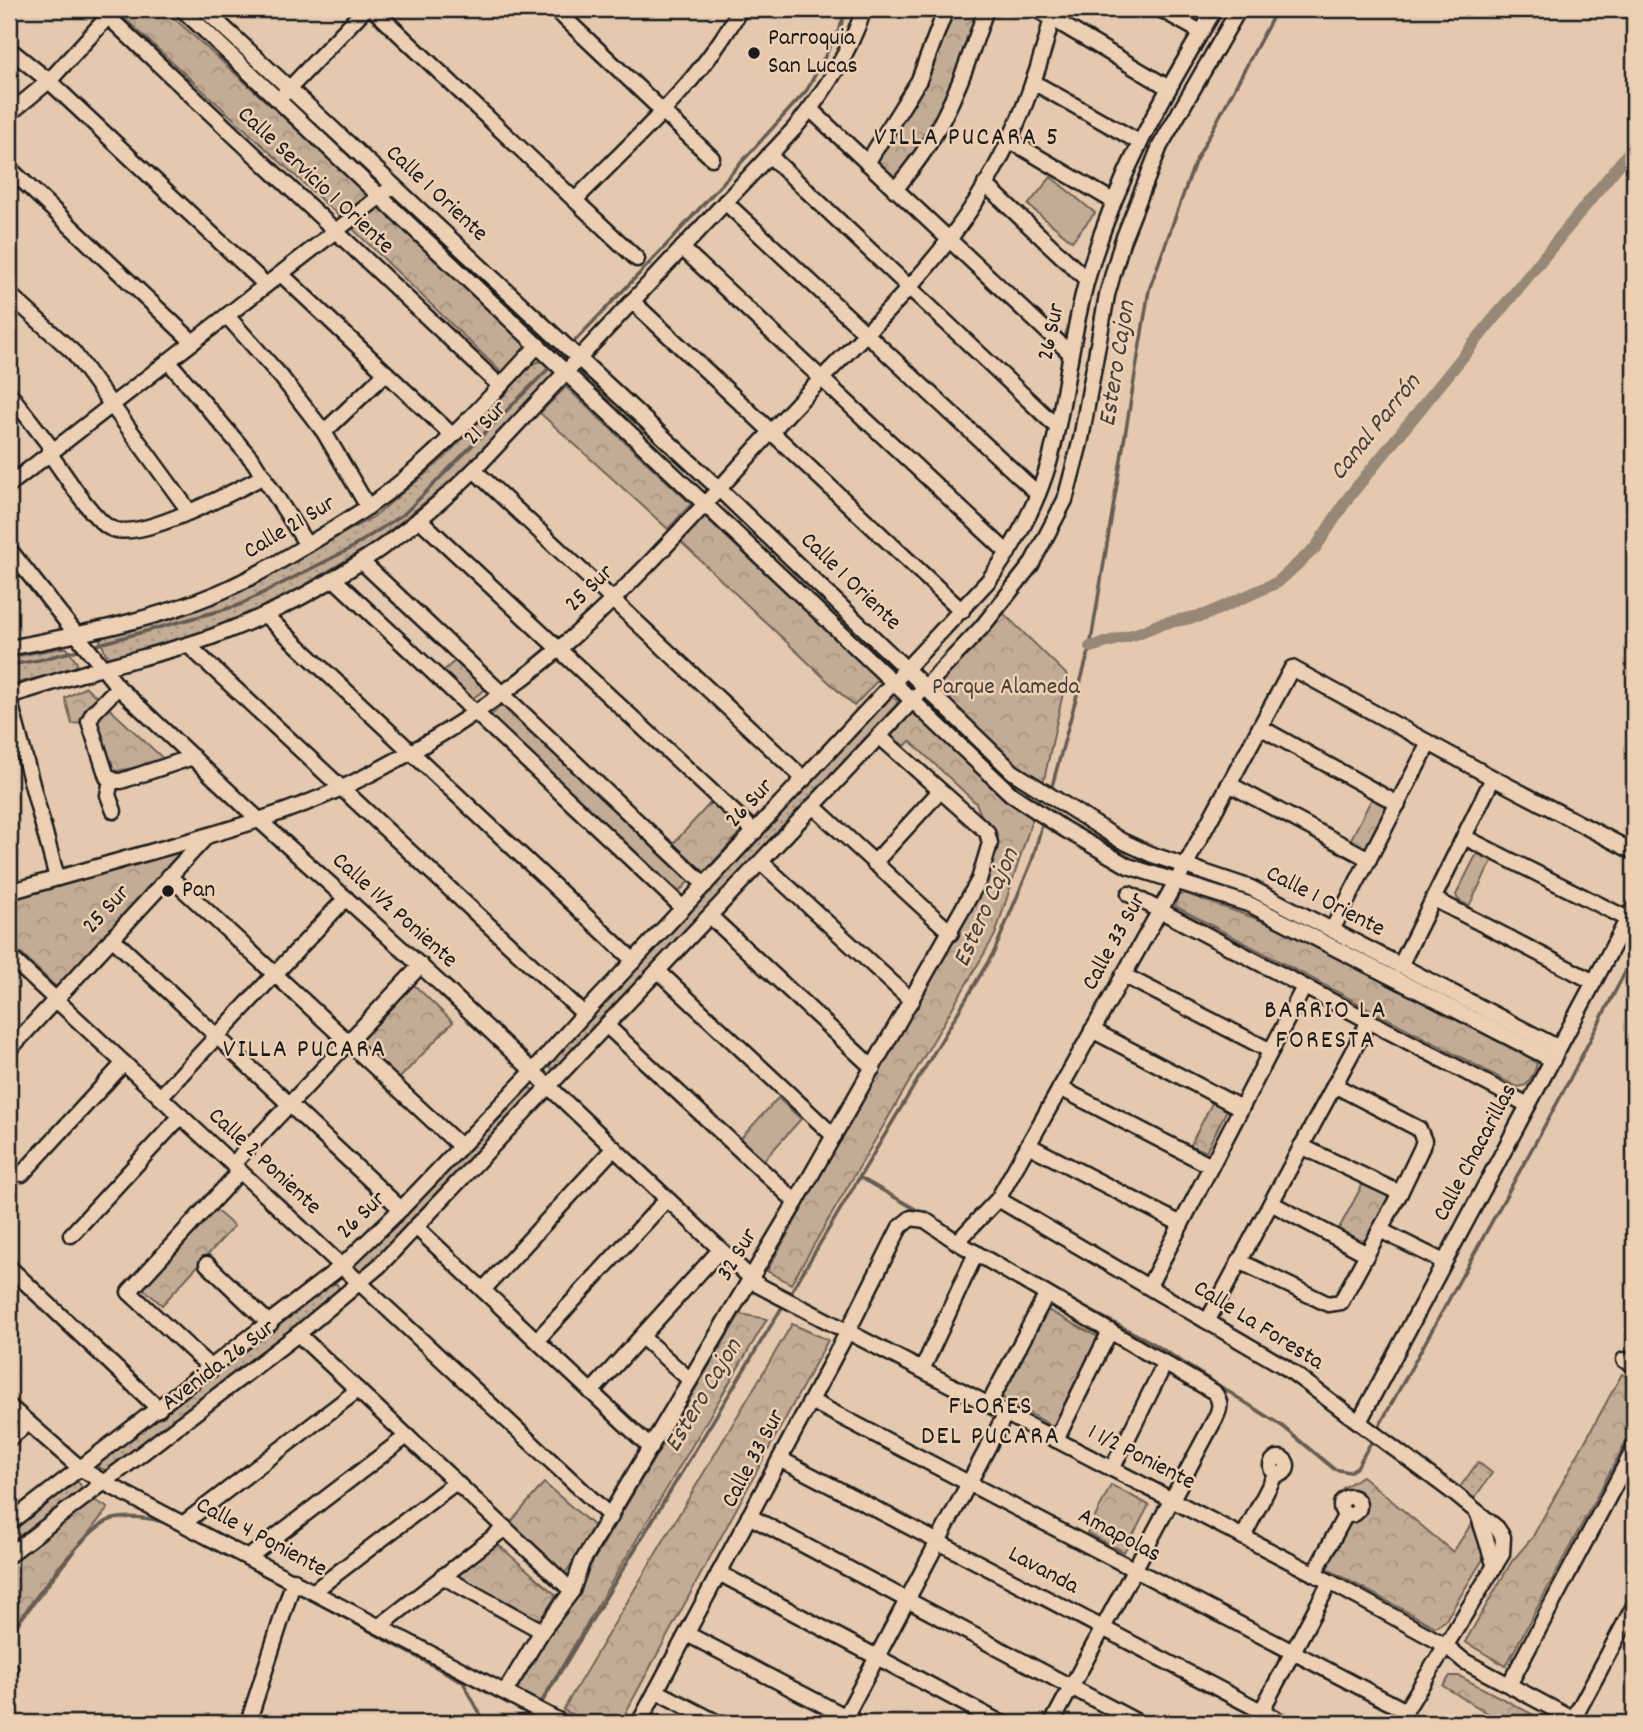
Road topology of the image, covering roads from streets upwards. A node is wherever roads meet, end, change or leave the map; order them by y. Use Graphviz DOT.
graph roads {
  1 [pos="182,9"];
  2 [pos="204,9"];
  3 [pos="365,9"];
  4 [pos="373,9"];
  5 [pos="555,9"];
  6 [pos="740,9"];
  7 [pos="864,9"];
  8 [pos="946,9"];
  9 [pos="986,9"];
  10 [pos="1036,9"];
  11 [pos="1160,9"];
  12 [pos="1215,9"];
  13 [pos="1239,9"];
  14 [pos="107,11"];
  15 [pos="1053,13"];
  16 [pos="1201,32"];
  17 [pos="9,49"];
  18 [pos="49,80"];
  19 [pos="1033,82"];
  20 [pos="289,88"];
  21 [pos="1169,88"];
  22 [pos="279,99"];
  23 [pos="810,109"];
  24 [pos="662,110"];
  25 [pos="9,114"];
  26 [pos="1009,140"];
  27 [pos="1139,142"];
  28 [pos="769,155"];
  29 [pos="712,158"];
  30 [pos="867,163"];
  31 [pos="9,168"];
  32 [pos="985,184"];
  33 [pos="394,186"];
  34 [pos="895,190"];
  35 [pos="381,196"];
  36 [pos="575,200"];
  37 [pos="1113,201"];
  38 [pos="725,202"];
  39 [pos="336,231"];
  40 [pos="948,239"];
  41 [pos="682,248"];
  42 [pos="637,259"];
  43 [pos="281,274"];
  44 [pos="1087,280"];
  45 [pos="266,285"];
  46 [pos="908,287"];
  47 [pos="9,294"];
  48 [pos="632,301"];
  49 [pos="227,316"];
  50 [pos="864,333"];
  51 [pos="193,342"];
  52 [pos="538,345"];
  53 [pos="571,352"];
  54 [pos="1070,353"];
  55 [pos="168,361"];
  56 [pos="559,365"];
  57 [pos="386,373"];
  58 [pos="821,378"];
  59 [pos="500,386"];
  60 [pos="9,393"];
  61 [pos="112,405"];
  62 [pos="1057,427"];
  63 [pos="324,432"];
  64 [pos="771,432"];
  65 [pos="452,435"];
  66 [pos="51,452"];
  67 [pos="474,470"];
  68 [pos="264,476"];
  69 [pos="9,485"];
  70 [pos="718,488"];
  71 [pos="1038,494"];
  72 [pos="704,503"];
  73 [pos="368,507"];
  74 [pos="189,511"];
  75 [pos="419,519"];
  76 [pos="307,545"];
  77 [pos="9,549"];
  78 [pos="1008,553"];
  79 [pos="361,561"];
  80 [pos="334,579"];
  81 [pos="613,600"];
  82 [pos="962,611"];
  83 [pos="265,615"];
  84 [pos="81,639"];
  85 [pos="188,645"];
  86 [pos="9,648"];
  87 [pos="559,649"];
  88 [pos="100,664"];
  89 [pos="907,669"];
  90 [pos="894,684"];
  91 [pos="118,687"];
  92 [pos="925,687"];
  93 [pos="501,695"];
  94 [pos="9,697"];
  95 [pos="911,701"];
  96 [pos="476,712"];
  97 [pos="1260,727"];
  98 [pos="879,736"];
  99 [pos="1429,743"];
  100 [pos="412,750"];
  101 [pos="192,757"];
  102 [pos="1493,778"];
  103 [pos="804,779"];
  104 [pos="111,780"];
  105 [pos="1229,784"];
  106 [pos="343,788"];
  107 [pos="940,791"];
  108 [pos="1398,804"];
  109 [pos="813,806"];
  110 [pos="114,811"];
  111 [pos="258,820"];
  112 [pos="755,832"];
  113 [pos="207,836"];
  114 [pos="1464,837"];
  115 [pos="1634,852"];
  116 [pos="1369,859"];
  117 [pos="761,862"];
  118 [pos="874,863"];
  119 [pos="1186,864"];
  120 [pos="169,876"];
  121 [pos="57,878"];
  122 [pos="1175,882"];
  123 [pos="705,885"];
  124 [pos="9,892"];
  125 [pos="1129,894"];
  126 [pos="346,898"];
  127 [pos="1434,899"];
  128 [pos="683,908"];
  129 [pos="1159,910"];
  130 [pos="1631,913"];
  131 [pos="710,916"];
  132 [pos="1332,930"];
  133 [pos="951,933"];
  134 [pos="112,938"];
  135 [pos="9,956"];
  136 [pos="634,961"];
  137 [pos="421,965"];
  138 [pos="1400,966"];
  139 [pos="658,971"];
  140 [pos="274,974"];
  141 [pos="1123,975"];
  142 [pos="1594,982"];
  143 [pos="1304,987"];
  144 [pos="55,999"];
  145 [pos="912,1001"];
  146 [pos="584,1014"];
  147 [pos="1369,1021"];
  148 [pos="606,1025"];
  149 [pos="1092,1030"];
  150 [pos="216,1036"];
  151 [pos="347,1042"];
  152 [pos="9,1050"];
  153 [pos="1270,1051"];
  154 [pos="1556,1054"];
  155 [pos="124,1063"];
  156 [pos="873,1068"];
  157 [pos="533,1071"];
  158 [pos="1334,1085"];
  159 [pos="549,1086"];
  160 [pos="1060,1088"];
  161 [pos="160,1097"];
  162 [pos="289,1104"];
  163 [pos="1528,1105"];
  164 [pos="1241,1108"];
  165 [pos="181,1116"];
  166 [pos="834,1136"];
  167 [pos="1028,1145"];
  168 [pos="460,1146"];
  169 [pos="1301,1146"];
  170 [pos="614,1149"];
  171 [pos="1211,1166"];
  172 [pos="236,1168"];
  173 [pos="22,1174"];
  174 [pos="1400,1193"];
  175 [pos="667,1199"];
  176 [pos="998,1199"];
  177 [pos="796,1202"];
  178 [pos="1271,1203"];
  179 [pos="401,1209"];
  180 [pos="1181,1224"];
  181 [pos="416,1227"];
  182 [pos="1380,1230"];
  183 [pos="71,1235"];
  184 [pos="962,1237"];
  185 [pos="720,1250"];
  186 [pos="976,1253"];
  187 [pos="1367,1254"];
  188 [pos="1239,1261"];
  189 [pos="1444,1262"];
  190 [pos="207,1264"];
  191 [pos="9,1266"];
  192 [pos="342,1266"];
  193 [pos="750,1278"];
  194 [pos="360,1283"];
  195 [pos="1149,1286"];
  196 [pos="483,1290"];
  197 [pos="1046,1295"];
  198 [pos="815,1314"];
  199 [pos="1208,1320"];
  200 [pos="270,1324"];
  201 [pos="848,1331"];
  202 [pos="1110,1331"];
  203 [pos="298,1334"];
  204 [pos="642,1337"];
  205 [pos="537,1340"];
  206 [pos="1165,1363"];
  207 [pos="212,1368"];
  208 [pos="922,1370"];
  209 [pos="690,1380"];
  210 [pos="358,1390"];
  211 [pos="592,1392"];
  212 [pos="811,1401"];
  213 [pos="989,1405"];
  214 [pos="9,1406"];
  215 [pos="159,1409"];
  216 [pos="1006,1413"];
  217 [pos="28,1423"];
  218 [pos="1363,1425"];
  219 [pos="407,1436"];
  220 [pos="9,1440"];
  221 [pos="1056,1440"];
  222 [pos="651,1448"];
  223 [pos="1634,1449"];
  224 [pos="780,1459"];
  225 [pos="80,1468"];
  226 [pos="1112,1469"];
  227 [pos="1276,1473"];
  228 [pos="103,1482"];
  229 [pos="456,1482"];
  230 [pos="968,1483"];
  231 [pos="1171,1499"];
  232 [pos="1346,1514"];
  233 [pos="749,1516"];
  234 [pos="611,1517"];
  235 [pos="184,1523"];
  236 [pos="9,1524"];
  237 [pos="505,1528"];
  238 [pos="1243,1536"];
  239 [pos="938,1542"];
  240 [pos="9,1555"];
  241 [pos="249,1557"];
  242 [pos="1133,1569"];
  243 [pos="719,1573"];
  244 [pos="1314,1574"];
  245 [pos="442,1576"];
  246 [pos="293,1580"];
  247 [pos="1330,1582"];
  248 [pos="314,1591"];
  249 [pos="572,1591"];
  250 [pos="907,1600"];
  251 [pos="1634,1606"];
  252 [pos="380,1626"];
  253 [pos="1102,1628"];
  254 [pos="542,1631"];
  255 [pos="687,1634"];
  256 [pos="1445,1645"];
  257 [pos="1292,1652"];
  258 [pos="877,1657"];
  259 [pos="1508,1685"];
  260 [pos="1071,1687"];
  261 [pos="656,1691"];
  262 [pos="505,1692"];
  263 [pos="1258,1717"];
  264 [pos="1402,1717"];
  265 [pos="560,1721"];
  266 [pos="848,1721"];
  267 [pos="1576,1721"];
  268 [pos="248,1723"];
  269 [pos="639,1723"];
  270 [pos="718,1723"];
  271 [pos="1001,1723"];
  272 [pos="1052,1723"];
  273 [pos="1139,1723"];
  274 [pos="1284,1723"];
  1 -- 22 [label="street, Calle 1 Oriente"];
  2 -- 20 [label="street, Calle 1 Oriente"];
  3 -- 20 [label="street"];
  4 -- 36 [label="street"];
  5 -- 24 [label="street"];
  6 -- 24 [label="street"];
  7 -- 23 [label="street, 21 Sur"];
  8 -- 30 [label="street"];
  9 -- 34 [label="street"];
  10 -- 15 [label="street"];
  11 -- 16 [label="street"];
  12 -- 16 [label="street, 26 Sur"];
  13 -- 92 [label="street, 26 Sur"];
  14 -- 18 [label="street"];
  14 -- 39 [label="street, Calle Servicio 1 Oriente"];
  15 -- 19 [label="street, 25 Sur"];
  15 -- 21 [label="street"];
  16 -- 21 [label="street, 26 Sur"];
  17 -- 18 [label="street"];
  18 -- 25 [label="street"];
  18 -- 45 [label="street"];
  19 -- 26 [label="street, 25 Sur"];
  19 -- 27 [label="street"];
  20 -- 22 [label="street"];
  20 -- 33 [label="street, Calle 1 Oriente"];
  21 -- 27 [label="street, 26 Sur"];
  22 -- 35 [label="street, Calle 1 Oriente"];
  23 -- 28 [label="street, 21 Sur"];
  23 -- 30 [label="street"];
  24 -- 29 [label="street"];
  24 -- 36 [label="street"];
  26 -- 32 [label="street, 25 Sur"];
  26 -- 37 [label="street"];
  27 -- 37 [label="street, 26 Sur"];
  28 -- 38 [label="street, 21 Sur"];
  28 -- 46 [label="street"];
  30 -- 34 [label="street"];
  31 -- 51 [label="street"];
  32 -- 40 [label="street, 25 Sur"];
  32 -- 44 [label="street"];
  33 -- 35 [label="street"];
  33 -- 53 [label="street, Calle 1 Oriente"];
  34 -- 40 [label="street"];
  35 -- 39 [label="street"];
  35 -- 52 [label="street, Calle 1 Oriente"];
  36 -- 42 [label="street"];
  37 -- 44 [label="street, 26 Sur"];
  38 -- 41 [label="street, 21 Sur"];
  38 -- 50 [label="street"];
  39 -- 43 [label="street"];
  39 -- 59 [label="street, Calle Servicio 1 Oriente"];
  40 -- 46 [label="street, 25 Sur"];
  40 -- 54 [label="street"];
  41 -- 48 [label="street, 21 Sur"];
  41 -- 58 [label="street"];
  43 -- 45 [label="street"];
  43 -- 57 [label="street"];
  44 -- 54 [label="street, 26 Sur"];
  45 -- 49 [label="street"];
  46 -- 50 [label="street, 25 Sur"];
  46 -- 62 [label="street"];
  47 -- 61 [label="street"];
  48 -- 53 [label="street, 21 Sur"];
  48 -- 64 [label="street"];
  49 -- 51 [label="street"];
  49 -- 63 [label="street"];
  50 -- 58 [label="street, 25 Sur"];
  50 -- 71 [label="street"];
  51 -- 55 [label="street"];
  52 -- 56 [label="street, Calle 1 Oriente"];
  52 -- 59 [label="street, Calle 21 Sur"];
  53 -- 56 [label="street, 21 Sur"];
  53 -- 70 [label="street, Calle 1 Oriente"];
  54 -- 62 [label="street, 26 Sur"];
  55 -- 61 [label="street"];
  55 -- 68 [label="street"];
  56 -- 67 [label="street, 21 Sur"];
  56 -- 72 [label="street, Calle 1 Oriente"];
  57 -- 63 [label="street"];
  57 -- 65 [label="street"];
  58 -- 64 [label="street, 25 Sur"];
  58 -- 78 [label="street"];
  59 -- 65 [label="street, Calle 21 Sur"];
  60 -- 66 [label="street"];
  61 -- 66 [label="street"];
  61 -- 74 [label="street"];
  62 -- 71 [label="street, 26 Sur"];
  63 -- 73 [label="street"];
  64 -- 70 [label="street, 25 Sur"];
  64 -- 82 [label="street"];
  65 -- 73 [label="street, Calle 21 Sur"];
  66 -- 69 [label="street"];
  66 -- 74 [label="street"];
  67 -- 75 [label="street, 21 Sur"];
  67 -- 81 [label="street"];
  68 -- 74 [label="street"];
  68 -- 76 [label="street"];
  70 -- 72 [label="street, 25 Sur"];
  70 -- 89 [label="street, Calle 1 Oriente"];
  71 -- 78 [label="street, 26 Sur"];
  72 -- 81 [label="street, 25 Sur"];
  72 -- 90 [label="street, Calle 1 Oriente"];
  73 -- 76 [label="street, Calle 21 Sur"];
  75 -- 79 [label="street, 21 Sur"];
  75 -- 87 [label="street"];
  76 -- 84 [label="street, Calle 21 Sur"];
  77 -- 84 [label="street, Calle 1½ Poniente"];
  78 -- 82 [label="street, 26 Sur"];
  79 -- 80 [label="street, 21 Sur"];
  79 -- 93 [label="street"];
  80 -- 83 [label="street, 21 Sur"];
  80 -- 96 [label="street"];
  81 -- 87 [label="street, 25 Sur"];
  81 -- 103 [label="street"];
  82 -- 89 [label="street, 26 Sur"];
  83 -- 85 [label="street, 21 Sur"];
  83 -- 100 [label="street"];
  84 -- 86 [label="street, Calle 21 Sur"];
  84 -- 88 [label="street, Calle 1½ Poniente"];
  85 -- 88 [label="street, 21 Sur"];
  85 -- 106 [label="street"];
  87 -- 93 [label="street, 25 Sur"];
  87 -- 112 [label="street"];
  88 -- 91 [label="street, Calle 1½ Poniente"];
  88 -- 94 [label="street, 21 Sur"];
  89 -- 90 [label="street, 26 Sur"];
  89 -- 92 [label="street, Calle 1 Oriente"];
  90 -- 95 [label="street, Calle 1 Oriente"];
  90 -- 103 [label="street, 26 Sur"];
  91 -- 101 [label="street, Calle 1½ Poniente"];
  91 -- 104 [label="street"];
  92 -- 95 [label="street, 26 Sur"];
  92 -- 119 [label="street, Calle 1 Oriente"];
  93 -- 96 [label="street, 25 Sur"];
  93 -- 123 [label="street"];
  94 -- 121 [label="street"];
  95 -- 98 [label="street, 26 Sur"];
  95 -- 122 [label="street, Calle 1 Oriente"];
  96 -- 100 [label="street, 25 Sur"];
  96 -- 128 [label="street"];
  97 -- 99 [label="street, Calle 33 Sur"];
  97 -- 105 [label="street, Calle 33 Sur"];
  97 -- 108 [label="street"];
  98 -- 107 [label="street"];
  98 -- 109 [label="street, 26 Sur"];
  99 -- 102 [label="street"];
  99 -- 108 [label="street"];
  100 -- 106 [label="street, 25 Sur"];
  100 -- 136 [label="street"];
  101 -- 104 [label="street"];
  101 -- 111 [label="street, Calle 1½ Poniente"];
  102 -- 114 [label="street"];
  102 -- 115 [label="street"];
  103 -- 112 [label="street, 26 Sur"];
  104 -- 110 [label="street"];
  105 -- 116 [label="street"];
  105 -- 119 [label="street, Calle 33 Sur"];
  106 -- 111 [label="street, 25 Sur"];
  106 -- 146 [label="street"];
  107 -- 118 [label="street"];
  107 -- 133 [label="street, 32 Sur"];
  108 -- 116 [label="street"];
  109 -- 117 [label="street, 26 Sur"];
  109 -- 118 [label="street"];
  111 -- 113 [label="street, 25 Sur"];
  111 -- 126 [label="street, Calle 1½ Poniente"];
  112 -- 123 [label="street, 26 Sur"];
  113 -- 120 [label="street, 25 Sur"];
  113 -- 121 [label="street"];
  114 -- 127 [label="street"];
  114 -- 130 [label="street"];
  116 -- 132 [label="street"];
  117 -- 131 [label="street, 26 Sur"];
  117 -- 145 [label="street"];
  118 -- 133 [label="street"];
  119 -- 122 [label="street, Calle 33 Sur"];
  119 -- 132 [label="street, Calle 1 Oriente"];
  120 -- 134 [label="street, 25 Sur"];
  120 -- 140 [label="street"];
  121 -- 124 [label="street"];
  122 -- 129 [label="street, Calle 33 Sur"];
  122 -- 154 [label="street, Calle 1 Oriente"];
  123 -- 128 [label="street, 26 Sur"];
  125 -- 129 [label="street"];
  126 -- 137 [label="street, Calle 1½ Poniente"];
  126 -- 140 [label="street"];
  127 -- 138 [label="street"];
  127 -- 142 [label="street"];
  128 -- 136 [label="street, 26 Sur"];
  129 -- 141 [label="street, Calle 33 Sur"];
  129 -- 143 [label="street"];
  130 -- 142 [label="street, Calle Chacarillas"];
  131 -- 139 [label="street, 26 Sur"];
  131 -- 156 [label="street"];
  132 -- 138 [label="street, Calle 1 Oriente"];
  133 -- 145 [label="street, 32 Sur"];
  134 -- 144 [label="street, 25 Sur"];
  134 -- 150 [label="street"];
  135 -- 144 [label="street, Calle 2 Poniente"];
  136 -- 146 [label="street, 26 Sur"];
  137 -- 151 [label="street"];
  137 -- 157 [label="street, Calle 1½ Poniente"];
  138 -- 154 [label="street, Calle 1 Oriente"];
  139 -- 148 [label="street, 26 Sur"];
  139 -- 166 [label="street"];
  140 -- 150 [label="street"];
  140 -- 151 [label="street"];
  141 -- 149 [label="street, Calle 33 Sur"];
  141 -- 153 [label="street"];
  142 -- 154 [label="street, Calle Chacarillas"];
  143 -- 147 [label="street"];
  143 -- 153 [label="street"];
  144 -- 152 [label="street, 25 Sur"];
  144 -- 155 [label="street, Calle 2 Poniente"];
  145 -- 156 [label="street, 32 Sur"];
  146 -- 157 [label="street, 26 Sur"];
  147 -- 158 [label="street"];
  147 -- 163 [label="street"];
  148 -- 159 [label="street, 26 Sur"];
  148 -- 177 [label="street"];
  149 -- 160 [label="street, Calle 33 Sur"];
  149 -- 164 [label="street"];
  150 -- 161 [label="street"];
  150 -- 162 [label="street"];
  151 -- 162 [label="street"];
  151 -- 168 [label="street"];
  153 -- 164 [label="street"];
  154 -- 163 [label="street, Calle Chacarillas"];
  155 -- 161 [label="street, Calle 2 Poniente"];
  155 -- 173 [label="street"];
  156 -- 166 [label="street, 32 Sur"];
  157 -- 159 [label="street, Calle 1½ Poniente"];
  157 -- 168 [label="street, 26 Sur"];
  158 -- 169 [label="street"];
  158 -- 174 [label="street"];
  159 -- 170 [label="street, Calle 1½ Poniente"];
  159 -- 181 [label="street, 26 Sur"];
  160 -- 167 [label="street, Calle 33 Sur"];
  160 -- 171 [label="street"];
  161 -- 165 [label="street, Calle 2 Poniente"];
  162 -- 172 [label="street"];
  162 -- 179 [label="street"];
  163 -- 189 [label="street, Calle Chacarillas"];
  164 -- 171 [label="street"];
  165 -- 172 [label="street, Calle 2 Poniente"];
  165 -- 183 [label="street"];
  166 -- 177 [label="street, 32 Sur"];
  167 -- 176 [label="street, Calle 33 Sur"];
  167 -- 180 [label="street"];
  168 -- 179 [label="street, 26 Sur"];
  169 -- 174 [label="street"];
  169 -- 178 [label="street"];
  170 -- 175 [label="street, Calle 1½ Poniente"];
  170 -- 196 [label="street"];
  171 -- 180 [label="street"];
  172 -- 192 [label="street, Calle 2 Poniente"];
  172 -- 207 [label="street"];
  174 -- 182 [label="street"];
  175 -- 185 [label="street, Calle 1½ Poniente"];
  175 -- 205 [label="street"];
  176 -- 184 [label="street, Calle 33 Sur"];
  176 -- 195 [label="street, Calle La Foresta"];
  177 -- 193 [label="street, 32 Sur"];
  178 -- 187 [label="street"];
  178 -- 188 [label="street"];
  179 -- 192 [label="street, 26 Sur"];
  180 -- 195 [label="street"];
  181 -- 194 [label="street, 26 Sur"];
  181 -- 196 [label="street"];
  182 -- 187 [label="street"];
  182 -- 189 [label="street"];
  184 -- 186 [label="street"];
  184 -- 201 [label="street, Calle 33 Sur"];
  185 -- 193 [label="street, Calle 1½ Poniente"];
  185 -- 204 [label="street"];
  186 -- 197 [label="street"];
  186 -- 208 [label="street"];
  187 -- 188 [label="street"];
  188 -- 199 [label="street"];
  189 -- 218 [label="street, Calle Chacarillas"];
  190 -- 200 [label="street"];
  191 -- 215 [label="street"];
  192 -- 194 [label="street, Calle 2 Poniente"];
  192 -- 200 [label="street, 26 Sur"];
  193 -- 198 [label="street, Calle 1½ Poniente"];
  193 -- 209 [label="street, 32 Sur"];
  194 -- 203 [label="street, Avenida 26 Sur"];
  194 -- 234 [label="street, Calle 2 Poniente"];
  195 -- 199 [label="street, Calle La Foresta"];
  196 -- 205 [label="street"];
  197 -- 202 [label="street"];
  197 -- 213 [label="street"];
  198 -- 201 [label="street, 1 1/2 Poniente"];
  199 -- 218 [label="street, Calle La Foresta"];
  200 -- 207 [label="street, 26 Sur"];
  201 -- 208 [label="street, 1 1/2 Poniente"];
  201 -- 212 [label="street, Calle 33 Sur"];
  202 -- 206 [label="street"];
  202 -- 221 [label="street"];
  203 -- 210 [label="street"];
  203 -- 228 [label="street, Avenida 26 Sur"];
  204 -- 209 [label="street"];
  204 -- 211 [label="street"];
  205 -- 211 [label="street"];
  206 -- 226 [label="street"];
  206 -- 231 [label="street"];
  207 -- 215 [label="street, 26 Sur"];
  208 -- 213 [label="street, 1 1/2 Poniente"];
  209 -- 222 [label="street, 32 Sur"];
  210 -- 219 [label="street"];
  210 -- 235 [label="street"];
  211 -- 222 [label="street"];
  212 -- 224 [label="street, Calle 33 Sur"];
  212 -- 230 [label="street, Amapolas"];
  213 -- 216 [label="street, 1 1/2 Poniente"];
  214 -- 217 [label="street, Calle 4 Poniente"];
  215 -- 225 [label="street, 26 Sur"];
  216 -- 221 [label="street, 1 1/2 Poniente"];
  216 -- 230 [label="street"];
  217 -- 220 [label="street"];
  217 -- 225 [label="street, Calle 4 Poniente"];
  218 -- 256 [label="street, Calle La Foresta"];
  219 -- 229 [label="street"];
  219 -- 241 [label="street"];
  221 -- 226 [label="street, 1 1/2 Poniente"];
  222 -- 234 [label="street, 32 Sur"];
  223 -- 259 [label="street"];
  224 -- 233 [label="street, Calle 33 Sur"];
  224 -- 239 [label="street, Lavanda"];
  225 -- 228 [label="street, Calle 4 Poniente"];
  225 -- 236 [label="street"];
  226 -- 231 [label="street, 1 1/2 Poniente"];
  227 -- 238 [label="street"];
  228 -- 235 [label="street, Calle 4 Poniente"];
  228 -- 240 [label="street"];
  229 -- 237 [label="street"];
  229 -- 248 [label="street"];
  230 -- 239 [label="street"];
  230 -- 242 [label="street, Amapolas"];
  231 -- 238 [label="street, 1 1/2 Poniente"];
  231 -- 242 [label="street"];
  232 -- 244 [label="street"];
  233 -- 243 [label="street, Calle 33 Sur"];
  233 -- 250 [label="street"];
  234 -- 249 [label="street, 32 Sur"];
  235 -- 241 [label="street, Calle 4 Poniente"];
  237 -- 245 [label="street"];
  237 -- 249 [label="street"];
  238 -- 244 [label="street, 1 1/2 Poniente"];
  239 -- 250 [label="street"];
  239 -- 253 [label="street, Lavanda"];
  241 -- 246 [label="street, Calle 4 Poniente"];
  242 -- 253 [label="street"];
  242 -- 257 [label="street, Amapolas"];
  243 -- 255 [label="street, Calle 33 Sur"];
  243 -- 258 [label="street"];
  244 -- 247 [label="street, 1 1/2 Poniente"];
  245 -- 252 [label="street"];
  245 -- 254 [label="street"];
  246 -- 248 [label="street, Calle 4 Poniente"];
  246 -- 268 [label="street"];
  247 -- 256 [label="street, 1 1/2 Poniente"];
  247 -- 257 [label="street"];
  248 -- 252 [label="street, Calle 4 Poniente"];
  249 -- 254 [label="street, 32 Sur"];
  250 -- 258 [label="street"];
  250 -- 260 [label="street"];
  251 -- 267 [label="street"];
  252 -- 262 [label="street, Calle 4 Poniente"];
  253 -- 260 [label="street"];
  253 -- 263 [label="street, Lavanda"];
  254 -- 262 [label="street, 32 Sur"];
  255 -- 261 [label="street, Calle 33 Sur"];
  255 -- 266 [label="street"];
  256 -- 259 [label="street, 1 1/2 Poniente"];
  256 -- 264 [label="street"];
  257 -- 263 [label="street"];
  257 -- 264 [label="street, Amapolas"];
  258 -- 266 [label="street"];
  258 -- 271 [label="street"];
  259 -- 267 [label="street, 1 1/2 Poniente"];
  260 -- 272 [label="street"];
  260 -- 273 [label="street"];
  261 -- 269 [label="street, Calle 33 Sur"];
  261 -- 270 [label="street"];
  262 -- 265 [label="street, Calle 4 Poniente"];
  263 -- 274 [label="street, Lavanda"];
}
